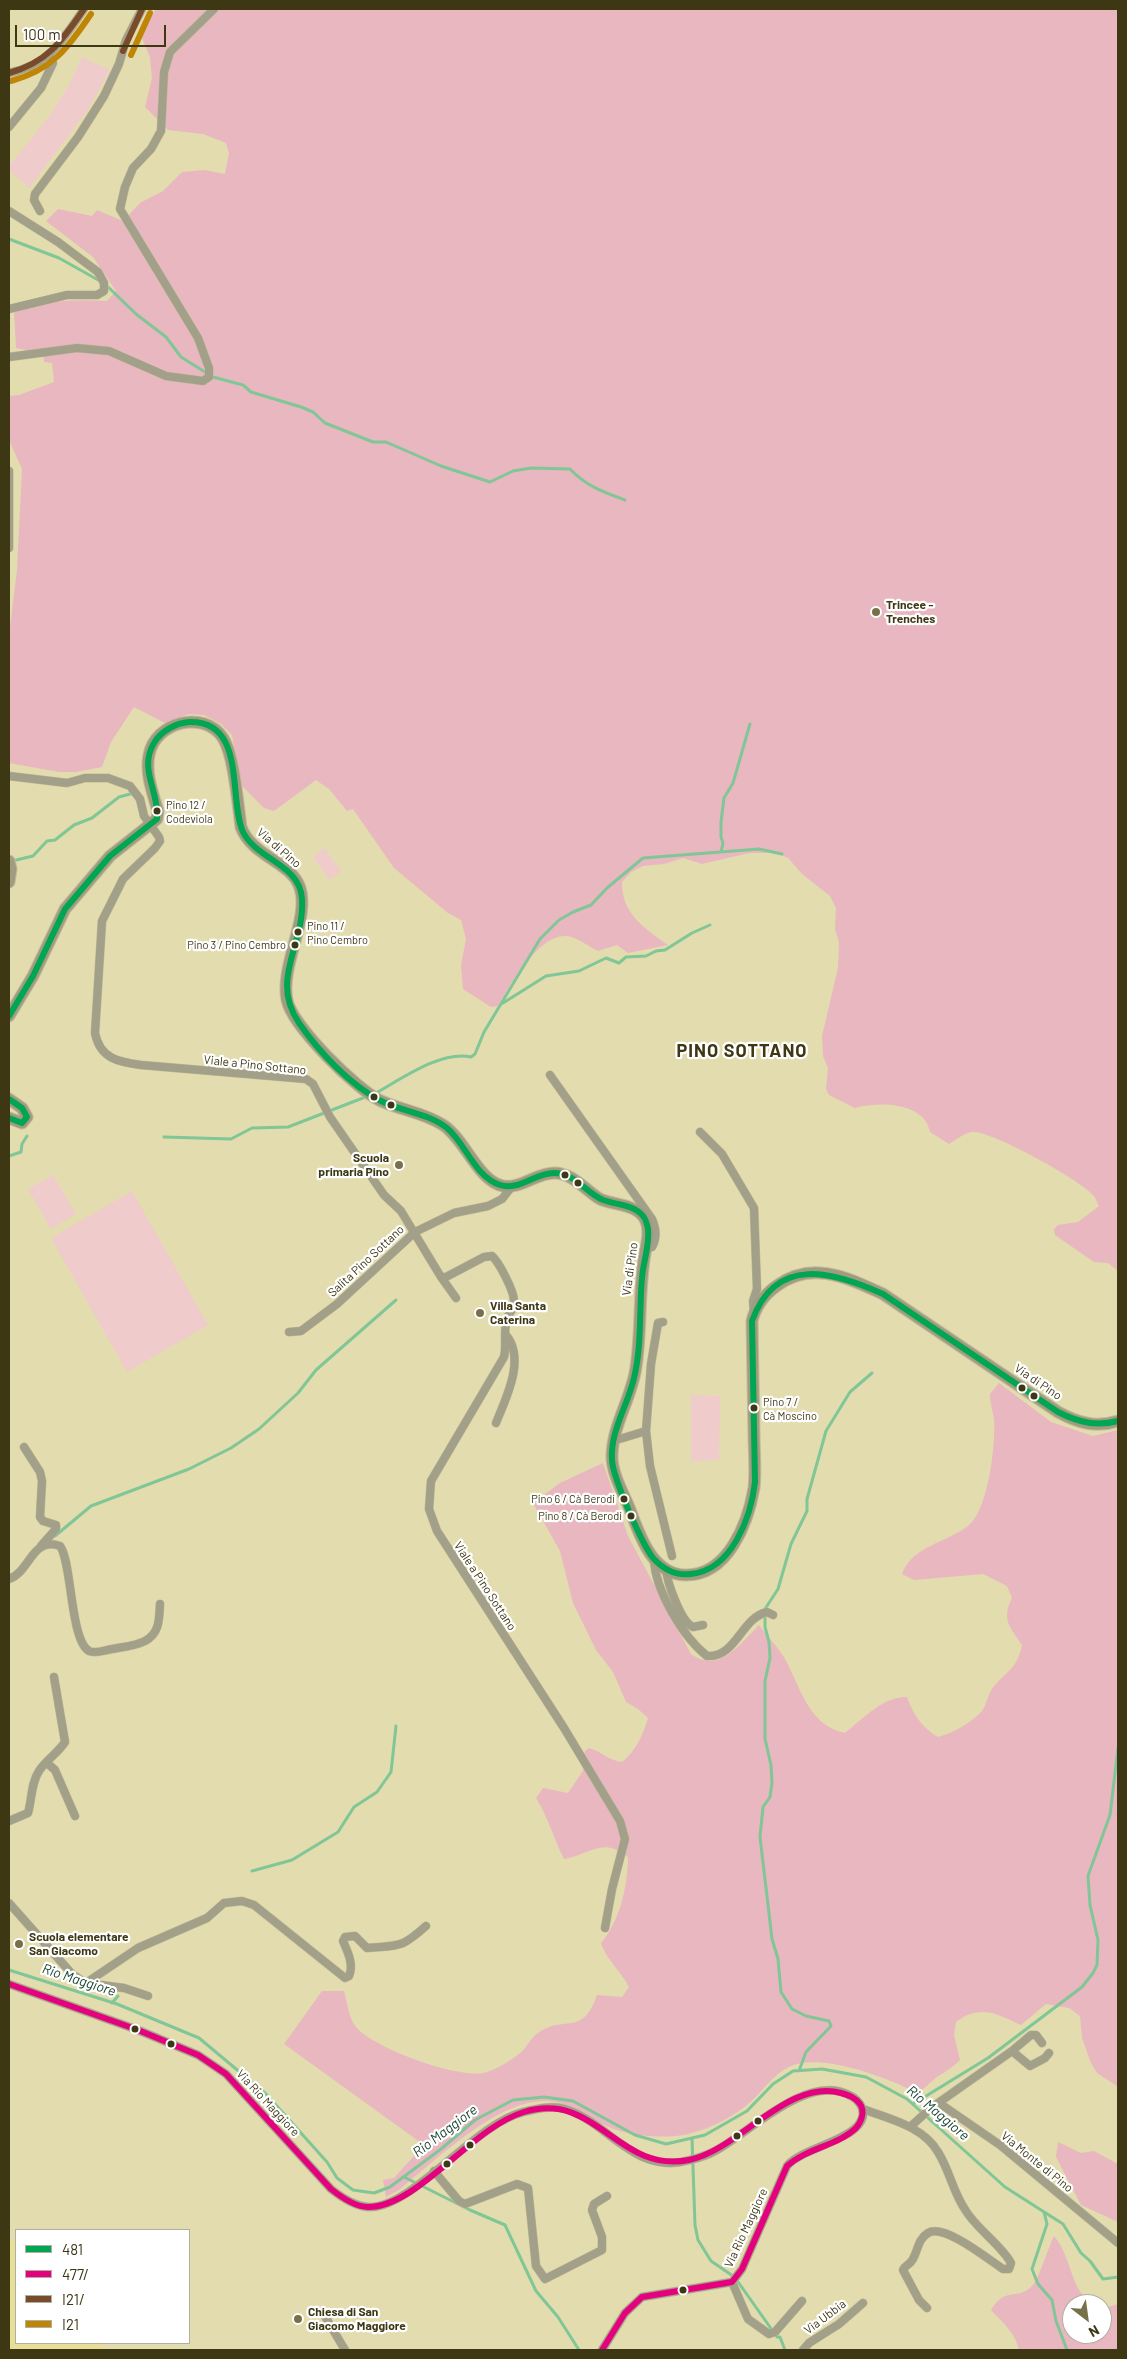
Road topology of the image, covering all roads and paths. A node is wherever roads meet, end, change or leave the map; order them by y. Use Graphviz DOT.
graph roads {
  1 [pos="84,9"];
  2 [pos="142,9"];
  3 [pos="214,9"];
  4 [pos="49,56"];
  5 [pos="9,73"];
  6 [pos="9,127"];
  7 [pos="9,211"];
  8 [pos="40,211"];
  9 [pos="9,309"];
  10 [pos="9,357"];
  11 [pos="9,471"];
  12 [pos="9,548"];
  13 [pos="9,776"];
  14 [pos="150,825"];
  15 [pos="9,861"];
  16 [pos="9,882"];
  17 [pos="9,1016"];
  18 [pos="550,1075"];
  19 [pos="9,1099"];
  20 [pos="9,1118"];
  21 [pos="700,1132"];
  22 [pos="513,1185"];
  23 [pos="415,1232"];
  24 [pos="646,1249"];
  25 [pos="441,1276"];
  26 [pos="456,1298"];
  27 [pos="754,1313"];
  28 [pos="663,1322"];
  29 [pos="289,1332"];
  30 [pos="506,1335"];
  31 [pos="1118,1421"];
  32 [pos="496,1423"];
  33 [pos="646,1431"];
  34 [pos="613,1441"];
  35 [pos="24,1447"];
  36 [pos="41,1546"];
  37 [pos="672,1556"];
  38 [pos="654,1560"];
  39 [pos="666,1569"];
  40 [pos="9,1579"];
  41 [pos="160,1604"];
  42 [pos="773,1615"];
  43 [pos="703,1625"];
  44 [pos="54,1677"];
  45 [pos="47,1763"];
  46 [pos="76,1816"];
  47 [pos="9,1821"];
  48 [pos="9,1904"];
  49 [pos="426,1926"];
  50 [pos="605,1928"];
  51 [pos="86,1983"];
  52 [pos="9,1984"];
  53 [pos="148,1996"];
  54 [pos="1042,2043"];
  55 [pos="1012,2051"];
  56 [pos="1049,2053"];
  57 [pos="939,2103"];
  58 [pos="863,2109"];
  59 [pos="912,2125"];
  60 [pos="434,2171"];
  61 [pos="607,2196"];
  62 [pos="1118,2243"];
  63 [pos="732,2282"];
  64 [pos="802,2301"];
  65 [pos="863,2303"];
  66 [pos="927,2308"];
  67 [pos="323,2313"];
  68 [pos="346,2350"];
  69 [pos="602,2350"];
  70 [pos="803,2350"];
  1 -- 4 [label="street"];
  2 -- 8 [label="street"];
  3 -- 10 [label="street"];
  4 -- 5 [label="street"];
  4 -- 6 [label="street"];
  7 -- 9 [label="street"];
  11 -- 12 [label="street"];
  13 -- 14 [label="street"];
  14 -- 17 [label="street"];
  14 -- 22 [label="street, Via di Pino"];
  14 -- 23 [label="street, Viale a Pino Sottano"];
  15 -- 16 [label="street"];
  18 -- 24 [label="street"];
  19 -- 20 [label="street"];
  21 -- 27 [label="street"];
  22 -- 23 [label="street, Salita Pino Sottano"];
  22 -- 24 [label="street, Via di Pino"];
  23 -- 25 [label="street, Viale a Pino Sottano"];
  23 -- 29 [label="street, Salita Pino Sottano"];
  24 -- 34 [label="street, Via di Pino"];
  25 -- 26 [label="street"];
  25 -- 30 [label="street, Viale a Pino Sottano"];
  27 -- 31 [label="street, Via di Pino"];
  27 -- 39 [label="street, Via di Pino"];
  28 -- 33 [label="street"];
  30 -- 32 [label="street, Viale a Pino Sottano"];
  30 -- 50 [label="street, Viale a Pino Sottano"];
  33 -- 34 [label="street"];
  33 -- 37 [label="street"];
  34 -- 38 [label="street, Via di Pino"];
  35 -- 36 [label="street"];
  36 -- 40 [label="street"];
  36 -- 41 [label="street"];
  38 -- 39 [label="street, Via di Pino"];
  38 -- 42 [label="street"];
  39 -- 43 [label="street"];
  44 -- 45 [label="street"];
  45 -- 46 [label="street"];
  45 -- 47 [label="street"];
  48 -- 51 [label="street"];
  49 -- 51 [label="street"];
  51 -- 53 [label="street"];
  52 -- 60 [label="street, Via Rio Maggiore"];
  54 -- 55 [label="street"];
  55 -- 56 [label="street"];
  55 -- 57 [label="street"];
  57 -- 59 [label="street"];
  57 -- 62 [label="street, Via Monte di Pino"];
  58 -- 59 [label="street"];
  58 -- 60 [label="street, Via Rio Maggiore"];
  58 -- 63 [label="street, Via Rio Maggiore"];
  59 -- 66 [label="street"];
  60 -- 61 [label="street"];
  63 -- 64 [label="street"];
  63 -- 69 [label="street, Via Rio Maggiore"];
  65 -- 70 [label="street, Via Ubbia"];
  67 -- 68 [label="street"];
}
